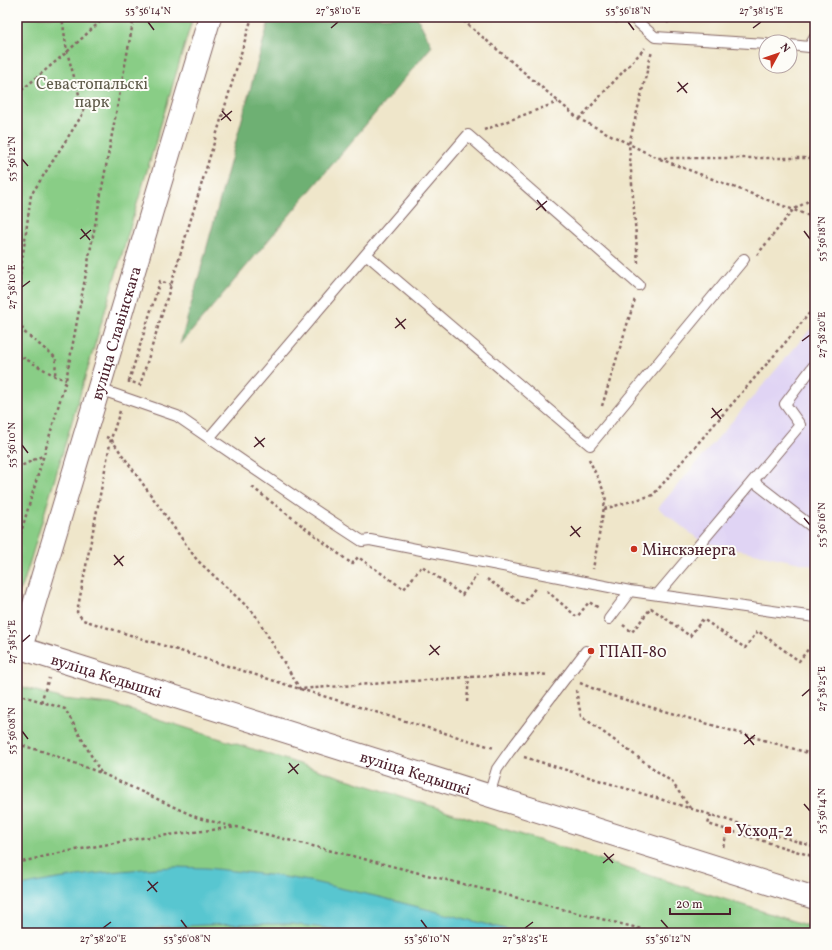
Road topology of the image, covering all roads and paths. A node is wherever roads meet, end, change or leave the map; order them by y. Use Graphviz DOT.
graph roads {
  1 [pos="62,17"];
  2 [pos="105,17"];
  3 [pos="134,17"];
  4 [pos="210,17"];
  5 [pos="252,17"];
  6 [pos="459,17"];
  7 [pos="632,17"];
  8 [pos="672,17"];
  9 [pos="655,37"];
  10 [pos="815,37"];
  11 [pos="758,43"];
  12 [pos="798,46"];
  13 [pos="68,52"];
  14 [pos="17,94"];
  15 [pos="558,102"];
  16 [pos="578,119"];
  17 [pos="468,135"];
  18 [pos="629,144"];
  19 [pos="657,158"];
  20 [pos="815,158"];
  21 [pos="815,197"];
  22 [pos="793,210"];
  23 [pos="815,218"];
  24 [pos="366,254"];
  25 [pos="744,259"];
  26 [pos="172,285"];
  27 [pos="639,285"];
  28 [pos="17,292"];
  29 [pos="17,296"];
  30 [pos="815,306"];
  31 [pos="17,316"];
  32 [pos="17,354"];
  33 [pos="815,364"];
  34 [pos="55,376"];
  35 [pos="66,380"];
  36 [pos="129,381"];
  37 [pos="99,389"];
  38 [pos="124,398"];
  39 [pos="602,407"];
  40 [pos="102,436"];
  41 [pos="209,438"];
  42 [pos="111,439"];
  43 [pos="590,446"];
  44 [pos="44,455"];
  45 [pos="17,468"];
  46 [pos="753,481"];
  47 [pos="604,509"];
  48 [pos="815,529"];
  49 [pos="17,546"];
  50 [pos="591,583"];
  51 [pos="630,591"];
  52 [pos="657,595"];
  53 [pos="589,602"];
  54 [pos="815,618"];
  55 [pos="609,620"];
  56 [pos="19,647"];
  57 [pos="586,651"];
  58 [pos="469,677"];
  59 [pos="576,688"];
  60 [pos="300,689"];
  61 [pos="17,694"];
  62 [pos="467,702"];
  63 [pos="17,744"];
  64 [pos="509,752"];
  65 [pos="101,773"];
  66 [pos="489,795"];
  67 [pos="691,809"];
  68 [pos="711,815"];
  69 [pos="237,828"];
  70 [pos="815,847"];
  71 [pos="815,857"];
  72 [pos="17,863"];
  73 [pos="815,898"];
  74 [pos="657,933"];
  1 -- 13 [label="path"];
  2 -- 13 [label="path"];
  3 -- 35 [label="path"];
  4 -- 37 [label="street, вуліца Славінскага"];
  5 -- 26 [label="path"];
  6 -- 15 [label="path"];
  7 -- 9 [label="lane"];
  8 -- 9 [label="path"];
  9 -- 11 [label="lane"];
  9 -- 16 [label="path"];
  9 -- 18 [label="path"];
  10 -- 12 [label="lane"];
  13 -- 14 [label="path"];
  13 -- 28 [label="path"];
  15 -- 16 [label="path"];
  15 -- 17 [label="path"];
  16 -- 18 [label="path"];
  17 -- 24 [label="lane"];
  17 -- 27 [label="lane"];
  18 -- 19 [label="path"];
  18 -- 27 [label="path"];
  19 -- 20 [label="path"];
  19 -- 22 [label="path"];
  21 -- 22 [label="path"];
  22 -- 23 [label="path"];
  22 -- 25 [label="path"];
  24 -- 41 [label="lane"];
  24 -- 43 [label="lane"];
  25 -- 43 [label="lane"];
  26 -- 36 [label="path"];
  26 -- 36 [label="path"];
  27 -- 39 [label="path"];
  28 -- 29 [label="path"];
  30 -- 47 [label="path"];
  31 -- 34 [label="path"];
  32 -- 34 [label="path"];
  33 -- 46 [label="lane"];
  34 -- 35 [label="path"];
  35 -- 44 [label="path"];
  36 -- 38 [label="path"];
  37 -- 38 [label="lane"];
  37 -- 56 [label="street, вуліца Славінскага"];
  38 -- 41 [label="lane"];
  38 -- 42 [label="path"];
  40 -- 42 [label="path"];
  41 -- 50 [label="lane"];
  42 -- 60 [label="path"];
  42 -- 60 [label="path"];
  43 -- 47 [label="path"];
  44 -- 45 [label="path"];
  44 -- 49 [label="path"];
  46 -- 48 [label="lane"];
  46 -- 52 [label="lane"];
  47 -- 50 [label="path"];
  50 -- 51 [label="lane"];
  50 -- 53 [label="path"];
  51 -- 52 [label="lane"];
  51 -- 55 [label="lane"];
  52 -- 54 [label="lane"];
  56 -- 66 [label="street, вуліца Кедышкі"];
  57 -- 64 [label="lane"];
  58 -- 62 [label="path"];
  59 -- 67 [label="path"];
  60 -- 64 [label="path"];
  61 -- 65 [label="path"];
  63 -- 65 [label="path"];
  64 -- 66 [label="lane"];
  64 -- 67 [label="path"];
  65 -- 69 [label="path"];
  66 -- 73 [label="street, вуліца Кедышкі"];
  67 -- 68 [label="path"];
  68 -- 70 [label="path"];
  68 -- 71 [label="path"];
  69 -- 72 [label="path"];
  69 -- 74 [label="path"];
}
